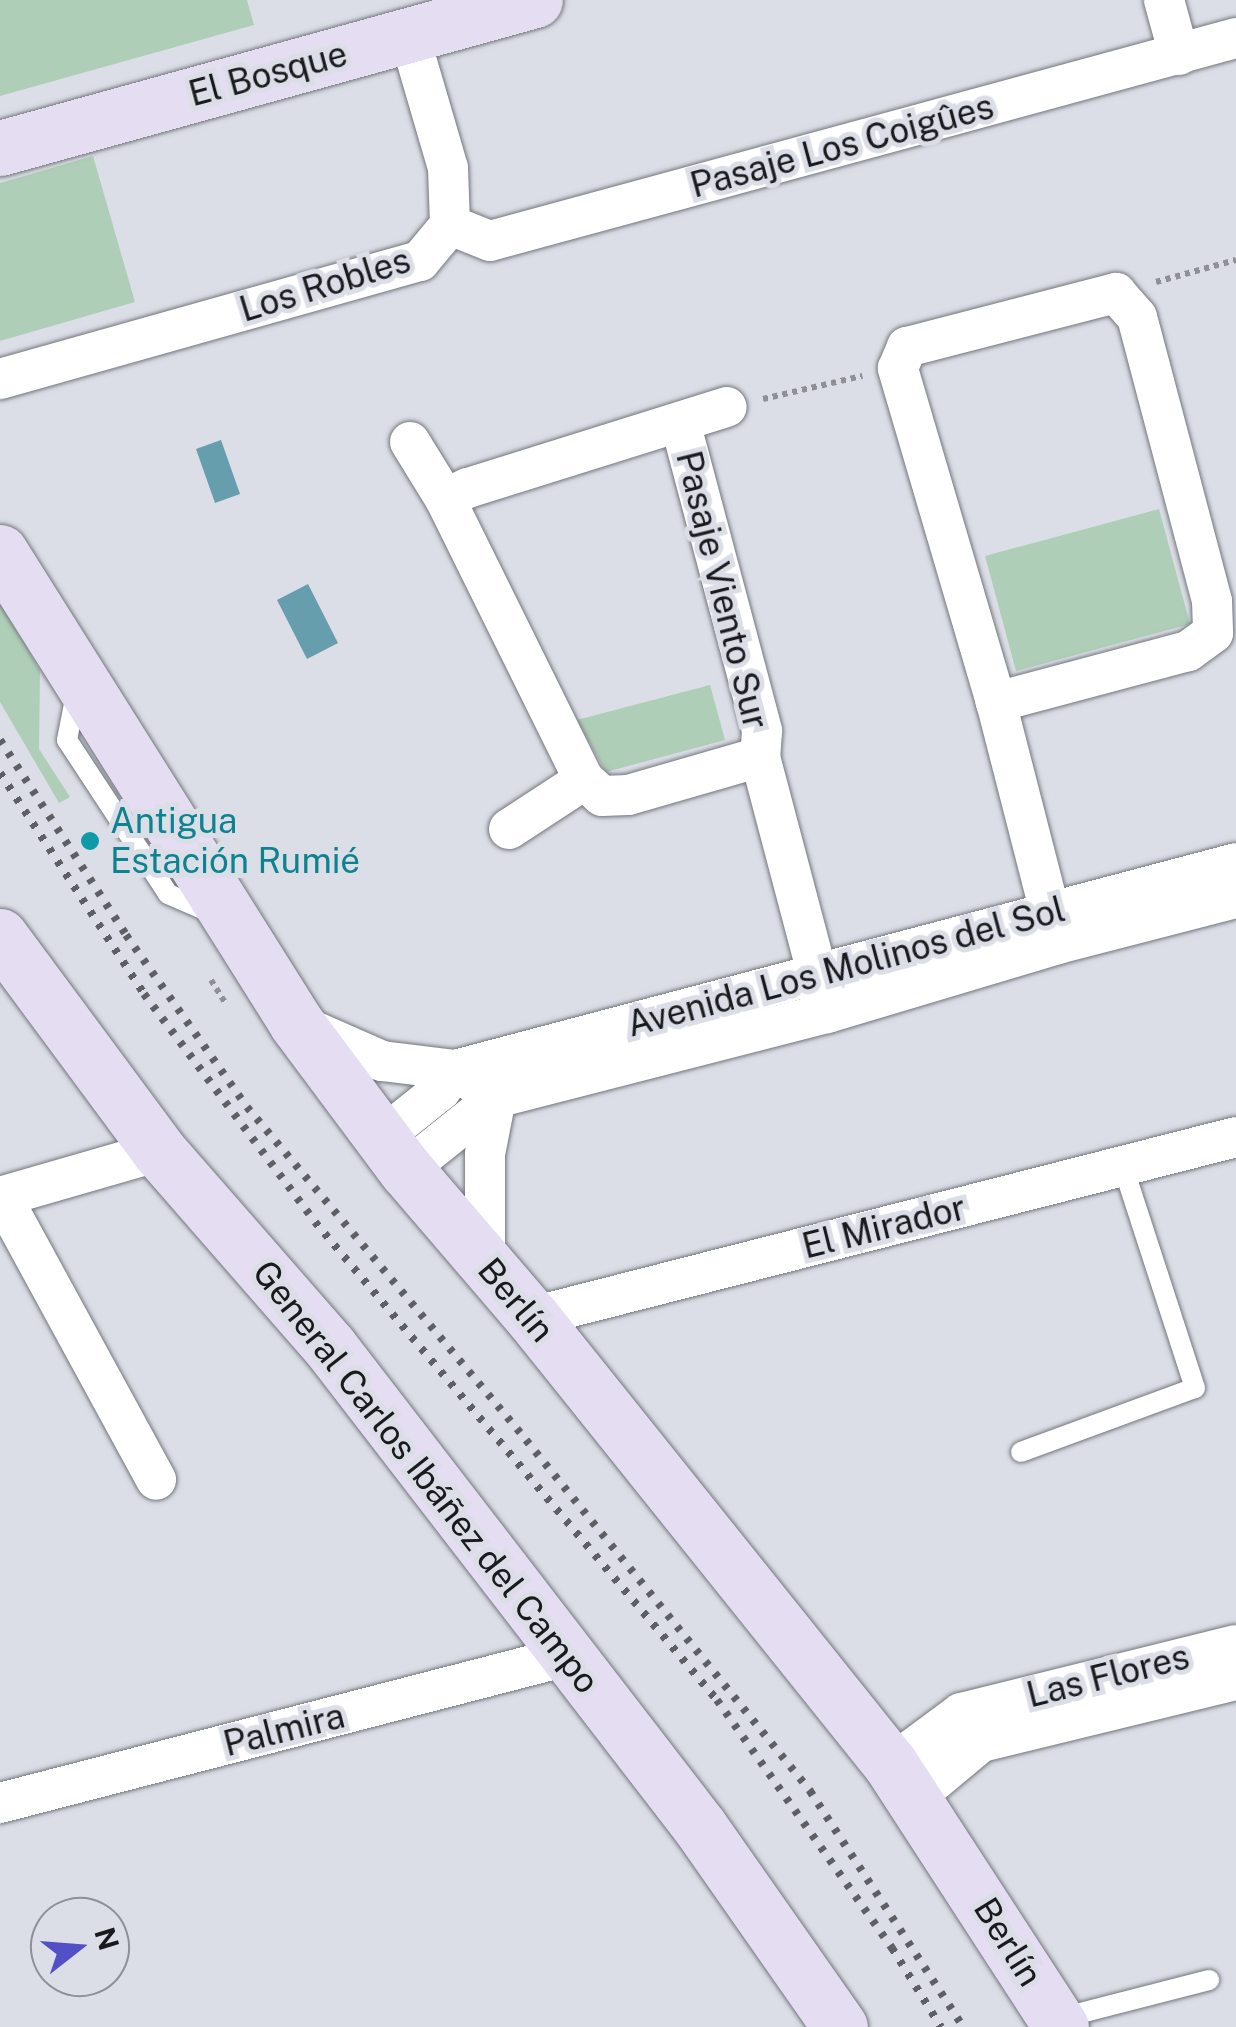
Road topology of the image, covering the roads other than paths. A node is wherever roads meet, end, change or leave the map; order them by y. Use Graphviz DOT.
graph roads {
  1 [pos="535,0"];
  2 [pos="1164,0"];
  3 [pos="408,36"];
  4 [pos="1236,38"];
  5 [pos="1180,55"];
  6 [pos="0,148"];
  7 [pos="450,225"];
  8 [pos="0,379"];
  9 [pos="727,407"];
  10 [pos="680,422"];
  11 [pos="410,442"];
  12 [pos="445,499"];
  13 [pos="0,552"];
  14 [pos="996,702"];
  15 [pos="760,757"];
  16 [pos="584,780"];
  17 [pos="509,829"];
  18 [pos="1236,863"];
  19 [pos="1236,898"];
  20 [pos="1055,928"];
  21 [pos="0,936"];
  22 [pos="822,994"];
  23 [pos="297,1024"];
  24 [pos="455,1070"];
  25 [pos="496,1098"];
  26 [pos="1236,1138"];
  27 [pos="159,1151"];
  28 [pos="393,1154"];
  29 [pos="1122,1166"];
  30 [pos="1,1197"];
  31 [pos="485,1263"];
  32 [pos="532,1317"];
  33 [pos="1021,1452"];
  34 [pos="156,1480"];
  35 [pos="567,1656"];
  36 [pos="1232,1663"];
  37 [pos="903,1781"];
  38 [pos="0,1803"];
  39 [pos="1210,1980"];
  40 [pos="1059,2023"];
  41 [pos="840,2027"];
  1 -- 3 [label="street, El Bosque"];
  2 -- 5 [label="street"];
  3 -- 6 [label="street, El Bosque"];
  3 -- 7 [label="street, Los Robles"];
  4 -- 5 [label="street, Pasaje Los Coigûes"];
  5 -- 7 [label="street, Pasaje Los Coigûes"];
  7 -- 8 [label="street, Los Robles"];
  9 -- 10 [label="street, Pasaje Viento Sur"];
  10 -- 12 [label="street, Pasaje Viento Sur"];
  10 -- 15 [label="street, Pasaje Viento Sur"];
  11 -- 12 [label="street"];
  12 -- 16 [label="street"];
  13 -- 23 [label="street, Berlín"];
  14 -- 14 [label="street"];
  14 -- 20 [label="street"];
  15 -- 16 [label="street, Pasaje Viento Sur"];
  15 -- 22 [label="street, Pasaje Viento Sur"];
  16 -- 17 [label="street"];
  18 -- 20 [label="street, Avenida Los Molinos del Sol"];
  19 -- 20 [label="street, Avenida Los Molinos del Sol"];
  20 -- 22 [label="street, Avenida Los Molinos del Sol"];
  21 -- 27 [label="street, General Carlos Ibáñez del Campo"];
  22 -- 24 [label="street, Avenida Los Molinos del Sol"];
  22 -- 25 [label="street, Avenida Los Molinos del Sol"];
  23 -- 24 [label="street, Avenida Los Molinos del Sol"];
  23 -- 28 [label="street, Berlín"];
  24 -- 25 [label="street, Avenida Los Molinos del Sol"];
  24 -- 28 [label="street"];
  25 -- 28 [label="street, Avenida Los Molinos del Sol"];
  25 -- 31 [label="street"];
  26 -- 29 [label="street, El Mirador"];
  27 -- 30 [label="street"];
  27 -- 35 [label="street, General Carlos Ibáñez del Campo"];
  28 -- 31 [label="street, Berlín"];
  29 -- 32 [label="street, El Mirador"];
  29 -- 33 [label="lane"];
  30 -- 34 [label="street"];
  31 -- 32 [label="street, Berlín"];
  32 -- 37 [label="street, Berlín"];
  35 -- 38 [label="street, Palmira"];
  35 -- 41 [label="street, General Carlos Ibáñez del Campo"];
  36 -- 37 [label="street, Las Flores"];
  37 -- 40 [label="street, Berlín"];
  39 -- 40 [label="lane"];
}
